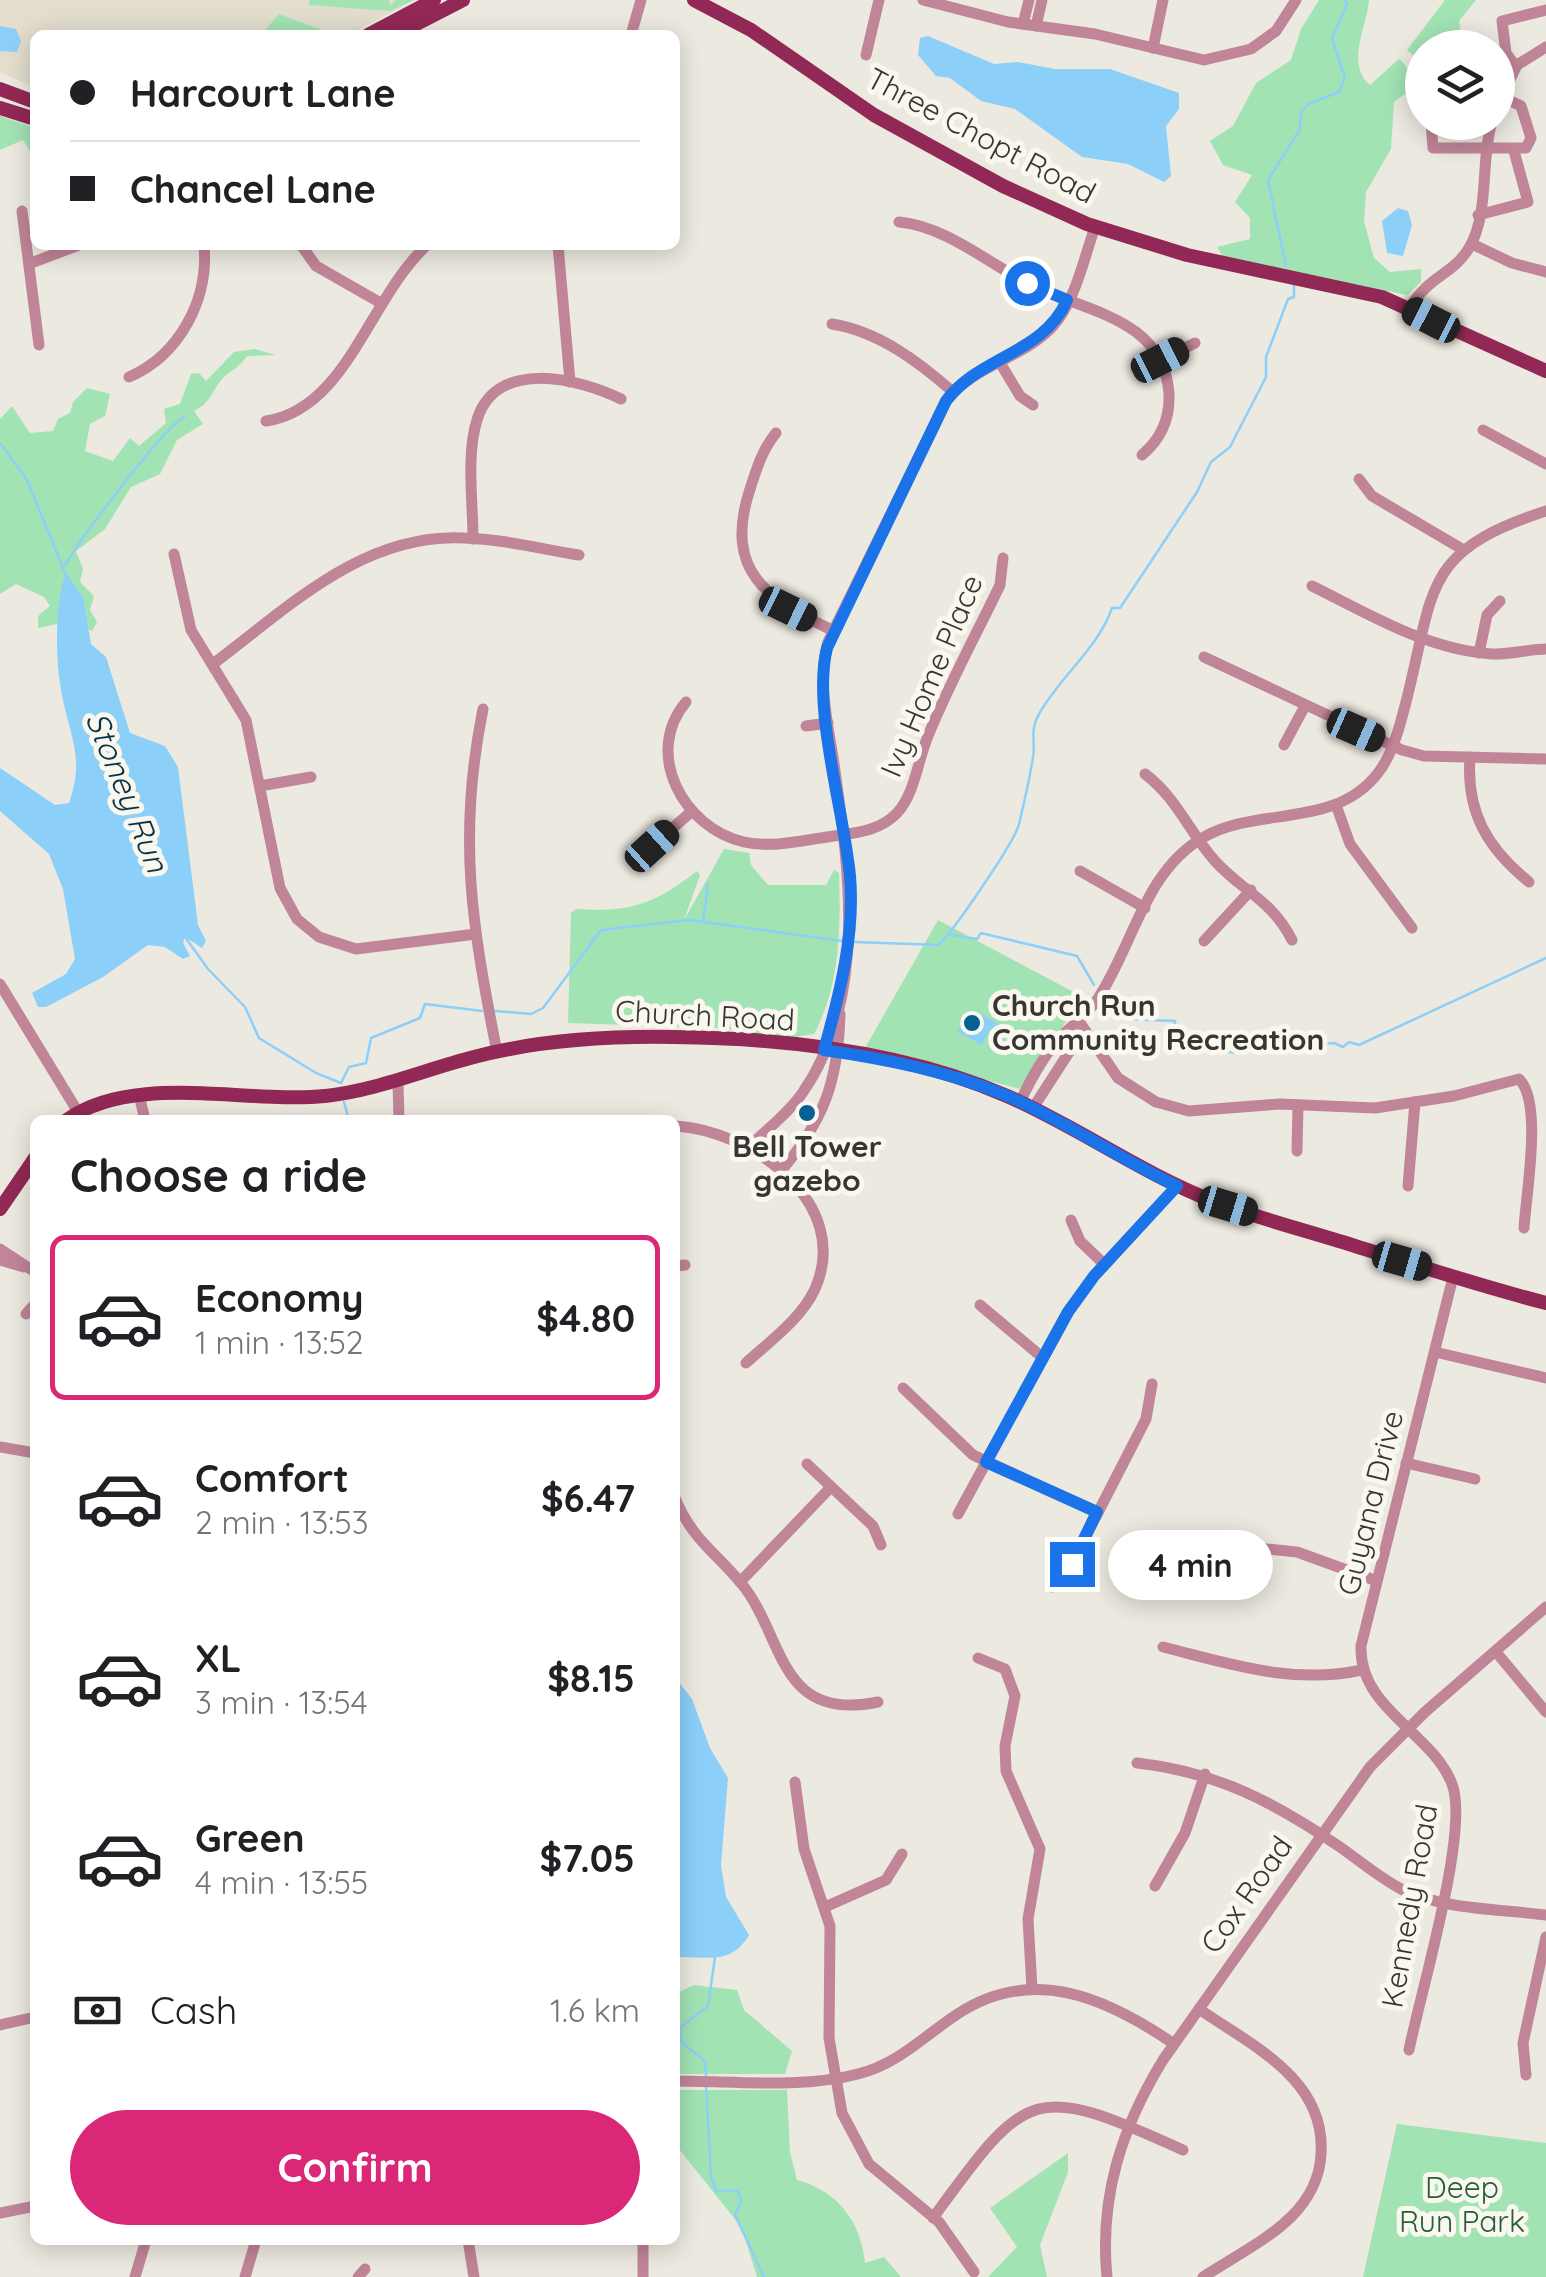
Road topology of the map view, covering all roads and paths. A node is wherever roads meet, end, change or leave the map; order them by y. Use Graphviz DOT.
graph roads {
  1 [pos="434,0"];
  2 [pos="463,0"];
  3 [pos="641,0"];
  4 [pos="694,0"];
  5 [pos="879,0"];
  6 [pos="923,0"];
  7 [pos="1029,0"];
  8 [pos="1042,0"];
  9 [pos="1163,0"];
  10 [pos="1296,0"];
  11 [pos="950,4"];
  12 [pos="1546,10"];
  13 [pos="1030,25"];
  14 [pos="377,30"];
  15 [pos="405,30"];
  16 [pos="632,30"];
  17 [pos="1546,47"];
  18 [pos="1152,48"];
  19 [pos="866,55"];
  20 [pos="1516,67"];
  21 [pos="0,89"];
  22 [pos="30,100"];
  23 [pos="1515,104"];
  24 [pos="0,108"];
  25 [pos="30,117"];
  26 [pos="1432,140"];
  27 [pos="1488,140"];
  28 [pos="1486,150"];
  29 [pos="1514,150"];
  30 [pos="22,212"];
  31 [pos="1478,215"];
  32 [pos="899,222"];
  33 [pos="1095,227"];
  34 [pos="1472,244"];
  35 [pos="66,250"];
  36 [pos="204,250"];
  37 [pos="305,250"];
  38 [pos="421,250"];
  39 [pos="558,250"];
  40 [pos="31,263"];
  41 [pos="1546,272"];
  42 [pos="1067,300"];
  43 [pos="380,302"];
  44 [pos="1409,309"];
  45 [pos="832,324"];
  46 [pos="1194,343"];
  47 [pos="39,345"];
  48 [pos="1160,360"];
  49 [pos="998,361"];
  50 [pos="1546,371"];
  51 [pos="130,377"];
  52 [pos="570,382"];
  53 [pos="953,392"];
  54 [pos="621,398"];
  55 [pos="1033,405"];
  56 [pos="266,421"];
  57 [pos="1483,430"];
  58 [pos="776,433"];
  59 [pos="1142,454"];
  60 [pos="1546,464"];
  61 [pos="1358,479"];
  62 [pos="1546,511"];
  63 [pos="473,538"];
  64 [pos="1462,548"];
  65 [pos="174,554"];
  66 [pos="579,555"];
  67 [pos="1003,558"];
  68 [pos="1312,586"];
  69 [pos="1500,601"];
  70 [pos="834,631"];
  71 [pos="1422,639"];
  72 [pos="1546,649"];
  73 [pos="1479,653"];
  74 [pos="1204,657"];
  75 [pos="213,664"];
  76 [pos="686,702"];
  77 [pos="1305,706"];
  78 [pos="483,709"];
  79 [pos="828,723"];
  80 [pos="806,726"];
  81 [pos="1284,745"];
  82 [pos="1391,746"];
  83 [pos="1470,757"];
  84 [pos="1546,760"];
  85 [pos="1145,774"];
  86 [pos="311,777"];
  87 [pos="260,786"];
  88 [pos="1336,805"];
  89 [pos="691,812"];
  90 [pos="844,834"];
  91 [pos="1200,840"];
  92 [pos="652,846"];
  93 [pos="1080,871"];
  94 [pos="1529,882"];
  95 [pos="1252,890"];
  96 [pos="1145,908"];
  97 [pos="1412,928"];
  98 [pos="476,934"];
  99 [pos="1292,940"];
  100 [pos="1204,941"];
  101 [pos="0,984"];
  102 [pos="1080,1023"];
  103 [pos="832,1051"];
  104 [pos="497,1052"];
  105 [pos="398,1083"];
  106 [pos="139,1096"];
  107 [pos="1415,1102"];
  108 [pos="1026,1105"];
  109 [pos="1298,1105"];
  110 [pos="72,1115"];
  111 [pos="75,1115"];
  112 [pos="144,1115"];
  113 [pos="399,1115"];
  114 [pos="680,1127"];
  115 [pos="749,1147"];
  116 [pos="1297,1150"];
  117 [pos="30,1165"];
  118 [pos="782,1171"];
  119 [pos="1177,1186"];
  120 [pos="1408,1186"];
  121 [pos="0,1209"];
  122 [pos="1071,1220"];
  123 [pos="1524,1228"];
  124 [pos="0,1249"];
  125 [pos="0,1260"];
  126 [pos="1104,1264"];
  127 [pos="30,1269"];
  128 [pos="30,1270"];
  129 [pos="1453,1276"];
  130 [pos="1546,1302"];
  131 [pos="980,1305"];
  132 [pos="1435,1352"];
  133 [pos="1042,1358"];
  134 [pos="746,1363"];
  135 [pos="1546,1378"];
  136 [pos="1152,1384"];
  137 [pos="903,1388"];
  138 [pos="0,1447"];
  139 [pos="30,1453"];
  140 [pos="986,1462"];
  141 [pos="807,1464"];
  142 [pos="1406,1464"];
  143 [pos="1475,1479"];
  144 [pos="831,1487"];
  145 [pos="680,1508"];
  146 [pos="1097,1512"];
  147 [pos="958,1514"];
  148 [pos="1226,1538"];
  149 [pos="881,1545"];
  150 [pos="740,1582"];
  151 [pos="1377,1582"];
  152 [pos="1052,1587"];
  153 [pos="1546,1608"];
  154 [pos="1163,1647"];
  155 [pos="1496,1652"];
  156 [pos="978,1658"];
  157 [pos="1362,1670"];
  158 [pos="878,1702"];
  159 [pos="1546,1712"];
  160 [pos="1407,1728"];
  161 [pos="1136,1764"];
  162 [pos="1205,1774"];
  163 [pos="794,1782"];
  164 [pos="1320,1833"];
  165 [pos="902,1854"];
  166 [pos="1155,1886"];
  167 [pos="1440,1904"];
  168 [pos="825,1907"];
  169 [pos="1546,1915"];
  170 [pos="1546,1937"];
  171 [pos="1032,1989"];
  172 [pos="1199,2008"];
  173 [pos="30,2017"];
  174 [pos="0,2025"];
  175 [pos="1174,2044"];
  176 [pos="1409,2050"];
  177 [pos="1526,2075"];
  178 [pos="835,2078"];
  179 [pos="680,2082"];
  180 [pos="1129,2126"];
  181 [pos="1183,2150"];
  182 [pos="30,2207"];
  183 [pos="0,2213"];
  184 [pos="933,2218"];
  185 [pos="145,2245"];
  186 [pos="255,2245"];
  187 [pos="469,2245"];
  188 [pos="643,2245"];
  189 [pos="974,2272"];
  190 [pos="135,2277"];
  191 [pos="245,2277"];
  192 [pos="474,2277"];
  193 [pos="643,2277"];
  194 [pos="1107,2277"];
  195 [pos="1204,2277"];
  1 -- 14 [label="main road"];
  2 -- 15 [label="main road"];
  3 -- 16 [label="street"];
  4 -- 33 [label="main road, Three Chopt Road"];
  5 -- 19 [label="street"];
  6 -- 11 [label="street"];
  7 -- 13 [label="street"];
  8 -- 13 [label="street"];
  9 -- 18 [label="street"];
  10 -- 18 [label="street"];
  11 -- 13 [label="street"];
  12 -- 20 [label="street"];
  13 -- 18 [label="street"];
  17 -- 20 [label="street"];
  21 -- 22 [label="main road"];
  23 -- 29 [label="street"];
  24 -- 25 [label="main road"];
  26 -- 28 [label="street"];
  27 -- 28 [label="street"];
  28 -- 29 [label="street"];
  28 -- 31 [label="street"];
  29 -- 31 [label="street"];
  30 -- 40 [label="street"];
  31 -- 34 [label="street"];
  32 -- 42 [label="street"];
  33 -- 42 [label="street"];
  33 -- 44 [label="main road, Three Chopt Road"];
  34 -- 41 [label="street"];
  34 -- 44 [label="street"];
  35 -- 40 [label="street"];
  36 -- 51 [label="street"];
  37 -- 43 [label="street"];
  38 -- 43 [label="street"];
  39 -- 52 [label="street"];
  40 -- 47 [label="street"];
  42 -- 48 [label="street"];
  42 -- 49 [label="street"];
  43 -- 56 [label="street"];
  44 -- 50 [label="main road, Three Chopt Road"];
  45 -- 53 [label="street"];
  46 -- 48 [label="street"];
  48 -- 59 [label="street"];
  49 -- 53 [label="street"];
  49 -- 55 [label="street"];
  52 -- 54 [label="street"];
  52 -- 63 [label="street"];
  53 -- 70 [label="street"];
  57 -- 60 [label="street"];
  58 -- 70 [label="street"];
  61 -- 64 [label="street"];
  62 -- 64 [label="street"];
  63 -- 66 [label="street"];
  63 -- 75 [label="street"];
  64 -- 71 [label="street"];
  65 -- 75 [label="street"];
  67 -- 90 [label="street, Ivy Home Place"];
  68 -- 71 [label="street"];
  69 -- 73 [label="street"];
  70 -- 79 [label="street"];
  71 -- 73 [label="street"];
  71 -- 82 [label="street"];
  72 -- 73 [label="street"];
  74 -- 77 [label="street"];
  75 -- 87 [label="street"];
  76 -- 89 [label="street"];
  77 -- 81 [label="street"];
  77 -- 82 [label="street"];
  78 -- 98 [label="street"];
  79 -- 80 [label="street"];
  79 -- 90 [label="street"];
  82 -- 83 [label="street"];
  82 -- 88 [label="street"];
  83 -- 84 [label="street"];
  83 -- 94 [label="street"];
  85 -- 91 [label="street"];
  86 -- 87 [label="street"];
  87 -- 98 [label="street"];
  88 -- 91 [label="street"];
  88 -- 97 [label="street"];
  89 -- 90 [label="street, Ivy Home Place"];
  89 -- 92 [label="street"];
  90 -- 103 [label="street"];
  91 -- 95 [label="street"];
  91 -- 96 [label="street"];
  93 -- 96 [label="street"];
  95 -- 99 [label="street"];
  95 -- 100 [label="street"];
  96 -- 102 [label="street"];
  98 -- 104 [label="street"];
  101 -- 110 [label="street"];
  102 -- 108 [label="street"];
  102 -- 109 [label="street"];
  103 -- 104 [label="main road, Church Road"];
  103 -- 108 [label="main road, Church Road"];
  103 -- 115 [label="street"];
  103 -- 118 [label="street"];
  104 -- 105 [label="main road, Church Road"];
  105 -- 106 [label="main road, Church Road"];
  105 -- 113 [label="street"];
  106 -- 111 [label="main road, Church Road"];
  106 -- 112 [label="street"];
  107 -- 109 [label="street"];
  107 -- 120 [label="street"];
  107 -- 123 [label="street"];
  108 -- 119 [label="main road, Church Road"];
  109 -- 116 [label="street"];
  114 -- 115 [label="street"];
  115 -- 118 [label="street"];
  117 -- 121 [label="main road"];
  118 -- 134 [label="street"];
  119 -- 126 [label="street"];
  119 -- 129 [label="main road, Church Road"];
  122 -- 126 [label="street"];
  124 -- 127 [label="street"];
  125 -- 128 [label="street"];
  126 -- 133 [label="street"];
  129 -- 130 [label="main road, Church Road"];
  129 -- 132 [label="street, Guyana Drive"];
  131 -- 133 [label="street"];
  132 -- 135 [label="street"];
  132 -- 142 [label="street, Guyana Drive"];
  133 -- 140 [label="street"];
  136 -- 146 [label="street"];
  137 -- 140 [label="street"];
  138 -- 139 [label="street"];
  140 -- 146 [label="street"];
  140 -- 147 [label="street"];
  141 -- 144 [label="street"];
  142 -- 143 [label="street"];
  142 -- 151 [label="street, Guyana Drive"];
  144 -- 149 [label="street"];
  144 -- 150 [label="street"];
  145 -- 150 [label="street"];
  146 -- 152 [label="street"];
  148 -- 151 [label="street"];
  150 -- 158 [label="street"];
  151 -- 157 [label="street, Guyana Drive"];
  153 -- 155 [label="street, Cox Road"];
  154 -- 157 [label="street"];
  155 -- 159 [label="street"];
  155 -- 160 [label="street, Cox Road"];
  156 -- 171 [label="street"];
  157 -- 160 [label="street"];
  160 -- 164 [label="street, Cox Road"];
  160 -- 167 [label="street, Kennedy Road"];
  161 -- 162 [label="street"];
  162 -- 164 [label="street"];
  162 -- 166 [label="street"];
  163 -- 168 [label="street"];
  164 -- 167 [label="street"];
  164 -- 172 [label="street, Cox Road"];
  165 -- 168 [label="street"];
  167 -- 169 [label="street"];
  167 -- 176 [label="street, Kennedy Road"];
  168 -- 178 [label="street"];
  170 -- 177 [label="street"];
  171 -- 175 [label="street"];
  171 -- 178 [label="street"];
  172 -- 175 [label="street, Cox Road"];
  172 -- 195 [label="street"];
  173 -- 174 [label="street"];
  175 -- 180 [label="street, Cox Road"];
  178 -- 179 [label="street"];
  178 -- 184 [label="street"];
  180 -- 181 [label="street"];
  180 -- 184 [label="street"];
  180 -- 194 [label="street, Cox Road"];
  182 -- 183 [label="street"];
  184 -- 189 [label="street"];
  185 -- 190 [label="street"];
  186 -- 191 [label="street"];
  187 -- 192 [label="street"];
  188 -- 193 [label="street"];
}
